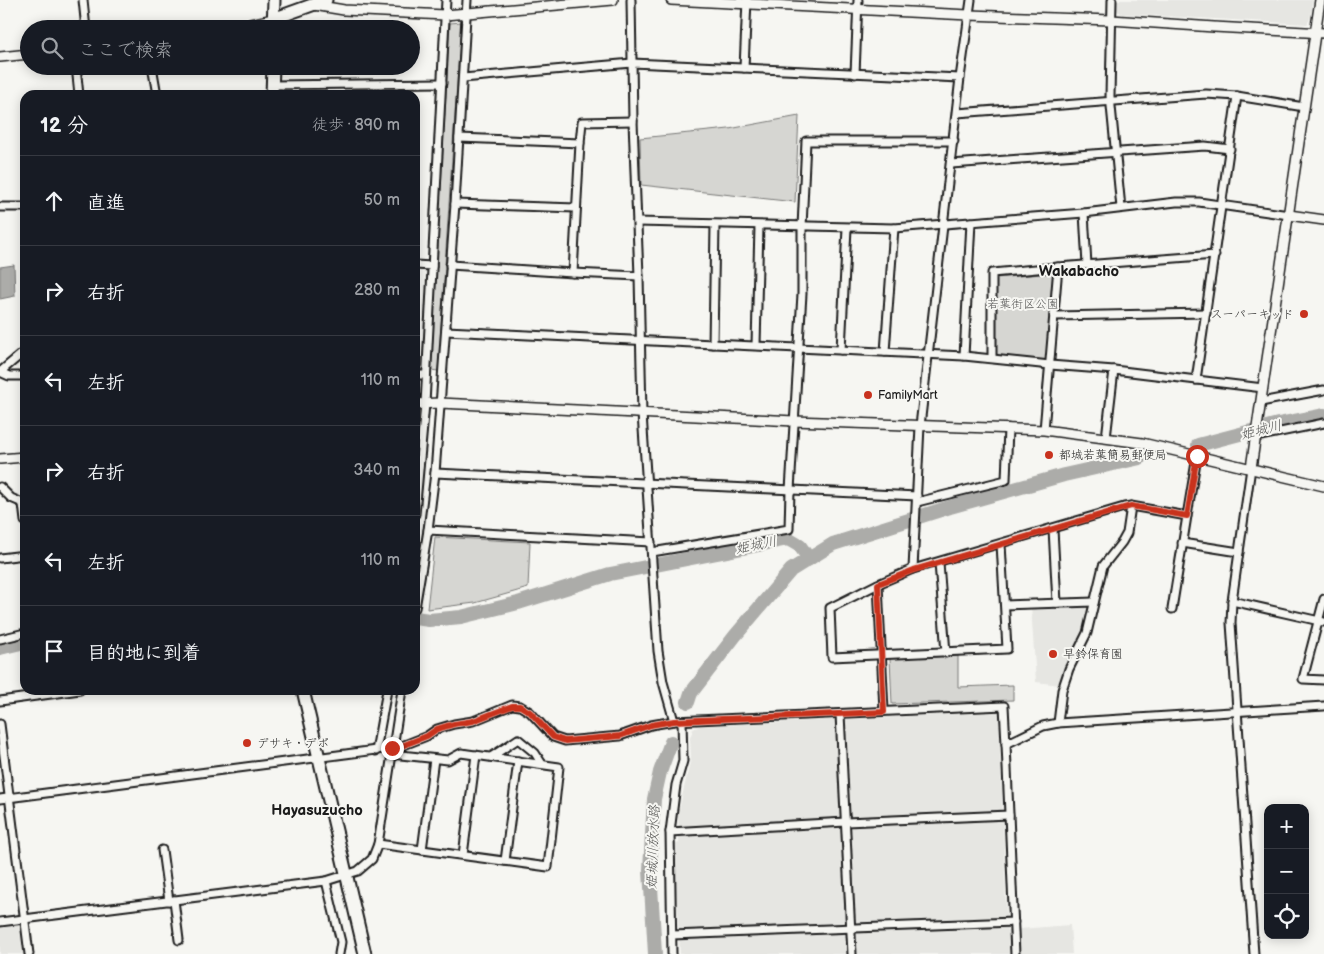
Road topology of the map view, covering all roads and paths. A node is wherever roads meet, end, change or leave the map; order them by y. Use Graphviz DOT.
graph roads {
  1 [pos="83,0"];
  2 [pos="274,0"];
  3 [pos="326,0"];
  4 [pos="446,0"];
  5 [pos="467,0"];
  6 [pos="613,0"];
  7 [pos="631,0"];
  8 [pos="671,0"];
  9 [pos="971,0"];
  10 [pos="1112,0"];
  11 [pos="1320,0"];
  12 [pos="747,2"];
  13 [pos="858,4"];
  14 [pos="314,5"];
  15 [pos="467,13"];
  16 [pos="445,15"];
  17 [pos="969,15"];
  18 [pos="85,20"];
  19 [pos="273,20"];
  20 [pos="282,20"];
  21 [pos="1111,20"];
  22 [pos="1320,33"];
  23 [pos="20,55"];
  24 [pos="0,57"];
  25 [pos="632,63"];
  26 [pos="744,68"];
  27 [pos="855,74"];
  28 [pos="77,75"];
  29 [pos="154,75"];
  30 [pos="273,75"];
  31 [pos="463,78"];
  32 [pos="960,78"];
  33 [pos="442,83"];
  34 [pos="78,90"];
  35 [pos="156,90"];
  36 [pos="272,90"];
  37 [pos="1237,96"];
  38 [pos="1111,101"];
  39 [pos="1304,107"];
  40 [pos="957,113"];
  41 [pos="633,121"];
  42 [pos="459,138"];
  43 [pos="954,141"];
  44 [pos="580,142"];
  45 [pos="1230,150"];
  46 [pos="1117,152"];
  47 [pos="951,164"];
  48 [pos="455,204"];
  49 [pos="1221,205"];
  50 [pos="0,207"];
  51 [pos="20,207"];
  52 [pos="576,208"];
  53 [pos="1121,208"];
  54 [pos="1084,213"];
  55 [pos="1289,215"];
  56 [pos="1324,220"];
  57 [pos="637,222"];
  58 [pos="971,222"];
  59 [pos="715,225"];
  60 [pos="943,225"];
  61 [pos="759,226"];
  62 [pos="802,227"];
  63 [pos="847,228"];
  64 [pos="894,228"];
  65 [pos="1215,255"];
  66 [pos="420,265"];
  67 [pos="450,265"];
  68 [pos="1087,265"];
  69 [pos="432,266"];
  70 [pos="1058,267"];
  71 [pos="573,274"];
  72 [pos="639,276"];
  73 [pos="1206,313"];
  74 [pos="1054,316"];
  75 [pos="446,330"];
  76 [pos="640,340"];
  77 [pos="713,344"];
  78 [pos="756,345"];
  79 [pos="798,348"];
  80 [pos="841,350"];
  81 [pos="885,352"];
  82 [pos="930,354"];
  83 [pos="20,355"];
  84 [pos="964,356"];
  85 [pos="992,358"];
  86 [pos="1050,365"];
  87 [pos="1114,370"];
  88 [pos="0,372"];
  89 [pos="420,375"];
  90 [pos="426,375"];
  91 [pos="20,376"];
  92 [pos="1196,380"];
  93 [pos="1263,388"];
  94 [pos="1324,390"];
  95 [pos="420,404"];
  96 [pos="425,404"];
  97 [pos="440,404"];
  98 [pos="1260,404"];
  99 [pos="642,414"];
  100 [pos="794,421"];
  101 [pos="1324,423"];
  102 [pos="920,426"];
  103 [pos="1008,428"];
  104 [pos="1044,430"];
  105 [pos="1257,434"];
  106 [pos="1106,438"];
  107 [pos="1197,456"];
  108 [pos="20,457"];
  109 [pos="0,459"];
  110 [pos="420,459"];
  111 [pos="1251,468"];
  112 [pos="435,473"];
  113 [pos="647,484"];
  114 [pos="1324,486"];
  115 [pos="0,487"];
  116 [pos="790,490"];
  117 [pos="918,499"];
  118 [pos="20,502"];
  119 [pos="1131,506"];
  120 [pos="1187,516"];
  121 [pos="1053,529"];
  122 [pos="428,530"];
  123 [pos="651,542"];
  124 [pos="1001,544"];
  125 [pos="1182,544"];
  126 [pos="1239,552"];
  127 [pos="20,556"];
  128 [pos="652,556"];
  129 [pos="0,558"];
  130 [pos="939,562"];
  131 [pos="914,570"];
  132 [pos="420,578"];
  133 [pos="878,584"];
  134 [pos="1324,599"];
  135 [pos="1232,601"];
  136 [pos="1094,602"];
  137 [pos="1057,603"];
  138 [pos="1004,605"];
  139 [pos="1172,610"];
  140 [pos="1321,622"];
  141 [pos="20,634"];
  142 [pos="0,639"];
  143 [pos="946,653"];
  144 [pos="881,654"];
  145 [pos="1324,680"];
  146 [pos="44,695"];
  147 [pos="303,695"];
  148 [pos="386,695"];
  149 [pos="401,695"];
  150 [pos="0,701"];
  151 [pos="1324,706"];
  152 [pos="1236,711"];
  153 [pos="884,712"];
  154 [pos="840,714"];
  155 [pos="678,721"];
  156 [pos="0,724"];
  157 [pos="1058,724"];
  158 [pos="1006,744"];
  159 [pos="376,751"];
  160 [pos="391,751"];
  161 [pos="476,755"];
  162 [pos="491,757"];
  163 [pos="318,759"];
  164 [pos="434,759"];
  165 [pos="518,761"];
  166 [pos="542,764"];
  167 [pos="10,798"];
  168 [pos="0,799"];
  169 [pos="1009,815"];
  170 [pos="846,822"];
  171 [pos="670,832"];
  172 [pos="378,844"];
  173 [pos="162,850"];
  174 [pos="422,850"];
  175 [pos="463,855"];
  176 [pos="505,862"];
  177 [pos="346,875"];
  178 [pos="326,881"];
  179 [pos="171,901"];
  180 [pos="25,919"];
  181 [pos="0,922"];
  182 [pos="1014,922"];
  183 [pos="851,928"];
  184 [pos="672,935"];
  185 [pos="179,940"];
  186 [pos="29,954"];
  187 [pos="338,954"];
  188 [pos="365,954"];
  189 [pos="672,954"];
  190 [pos="852,954"];
  191 [pos="1015,954"];
  192 [pos="1254,954"];
  1 -- 18 [label="street"];
  2 -- 19 [label="main road"];
  3 -- 14 [label="main road"];
  4 -- 16 [label="street"];
  5 -- 15 [label="street"];
  6 -- 15 [label="street"];
  7 -- 25 [label="street"];
  8 -- 12 [label="street"];
  9 -- 17 [label="street"];
  10 -- 21 [label="street"];
  11 -- 22 [label="street"];
  12 -- 13 [label="street"];
  12 -- 26 [label="street"];
  13 -- 17 [label="street"];
  13 -- 27 [label="street"];
  14 -- 16 [label="street"];
  14 -- 20 [label="main road"];
  15 -- 16 [label="street"];
  15 -- 31 [label="street"];
  16 -- 33 [label="street"];
  17 -- 21 [label="street"];
  17 -- 32 [label="street"];
  21 -- 22 [label="street"];
  21 -- 38 [label="street"];
  22 -- 39 [label="street"];
  23 -- 24 [label="street"];
  25 -- 26 [label="street"];
  25 -- 31 [label="street"];
  25 -- 41 [label="street"];
  26 -- 27 [label="street"];
  27 -- 32 [label="street"];
  28 -- 34 [label="street"];
  29 -- 35 [label="street"];
  30 -- 36 [label="main road"];
  31 -- 42 [label="street"];
  32 -- 40 [label="street"];
  33 -- 36 [label="street"];
  33 -- 69 [label="street"];
  37 -- 38 [label="street"];
  37 -- 39 [label="street"];
  37 -- 45 [label="street"];
  38 -- 40 [label="street"];
  38 -- 46 [label="street"];
  39 -- 55 [label="street"];
  40 -- 43 [label="street"];
  41 -- 44 [label="street"];
  41 -- 57 [label="street"];
  42 -- 44 [label="street"];
  42 -- 48 [label="street"];
  43 -- 47 [label="street"];
  43 -- 62 [label="street"];
  44 -- 52 [label="street"];
  45 -- 46 [label="street"];
  45 -- 49 [label="street"];
  46 -- 47 [label="street"];
  46 -- 53 [label="street"];
  47 -- 60 [label="street"];
  48 -- 52 [label="street"];
  48 -- 67 [label="street"];
  49 -- 53 [label="street"];
  49 -- 55 [label="street"];
  49 -- 65 [label="street"];
  50 -- 51 [label="street"];
  52 -- 71 [label="street"];
  53 -- 54 [label="street"];
  54 -- 58 [label="street"];
  54 -- 68 [label="street"];
  55 -- 56 [label="street"];
  55 -- 93 [label="street"];
  57 -- 59 [label="street"];
  57 -- 72 [label="street"];
  58 -- 60 [label="street"];
  58 -- 84 [label="street"];
  59 -- 61 [label="street"];
  59 -- 77 [label="street"];
  60 -- 64 [label="street"];
  60 -- 82 [label="street"];
  61 -- 62 [label="street"];
  61 -- 78 [label="street"];
  62 -- 63 [label="street"];
  62 -- 79 [label="street"];
  63 -- 64 [label="street"];
  63 -- 80 [label="street"];
  64 -- 81 [label="street"];
  65 -- 68 [label="street"];
  65 -- 73 [label="street"];
  66 -- 69 [label="street"];
  67 -- 71 [label="street"];
  67 -- 75 [label="street"];
  68 -- 70 [label="street"];
  69 -- 90 [label="street"];
  70 -- 74 [label="street"];
  70 -- 85 [label="street"];
  71 -- 72 [label="street"];
  72 -- 76 [label="street"];
  73 -- 74 [label="street"];
  73 -- 92 [label="street"];
  74 -- 86 [label="street"];
  75 -- 76 [label="street"];
  75 -- 97 [label="street"];
  76 -- 77 [label="street"];
  76 -- 99 [label="street"];
  77 -- 78 [label="street"];
  78 -- 79 [label="street"];
  79 -- 80 [label="street"];
  79 -- 100 [label="street"];
  80 -- 81 [label="street"];
  81 -- 82 [label="street"];
  82 -- 84 [label="street"];
  82 -- 102 [label="street"];
  83 -- 88 [label="street"];
  84 -- 85 [label="street"];
  85 -- 86 [label="street"];
  86 -- 87 [label="street"];
  86 -- 104 [label="street"];
  87 -- 92 [label="street"];
  87 -- 106 [label="street"];
  88 -- 91 [label="street"];
  89 -- 90 [label="street"];
  90 -- 96 [label="street"];
  92 -- 93 [label="street"];
  93 -- 98 [label="street"];
  94 -- 98 [label="street"];
  95 -- 96 [label="street"];
  96 -- 97 [label="street"];
  96 -- 110 [label="street"];
  97 -- 99 [label="street"];
  97 -- 112 [label="street"];
  98 -- 105 [label="street"];
  99 -- 100 [label="street"];
  99 -- 113 [label="street"];
  100 -- 102 [label="street"];
  100 -- 116 [label="street"];
  101 -- 105 [label="street"];
  102 -- 103 [label="street"];
  102 -- 117 [label="street"];
  103 -- 104 [label="street"];
  103 -- 117 [label="street"];
  104 -- 106 [label="street"];
  105 -- 111 [label="street"];
  106 -- 107 [label="street"];
  107 -- 111 [label="street"];
  107 -- 120 [label="street"];
  108 -- 109 [label="street"];
  111 -- 114 [label="street"];
  111 -- 126 [label="street"];
  112 -- 113 [label="street"];
  112 -- 122 [label="street"];
  113 -- 116 [label="street"];
  113 -- 123 [label="street"];
  115 -- 118 [label="street"];
  116 -- 117 [label="street"];
  116 -- 128 [label="street"];
  117 -- 131 [label="street"];
  119 -- 120 [label="street"];
  119 -- 121 [label="street"];
  119 -- 136 [label="street"];
  120 -- 125 [label="street"];
  121 -- 124 [label="street"];
  121 -- 137 [label="street"];
  122 -- 123 [label="street"];
  122 -- 132 [label="street"];
  123 -- 128 [label="street"];
  124 -- 130 [label="street"];
  124 -- 138 [label="street"];
  125 -- 126 [label="street"];
  125 -- 139 [label="street"];
  126 -- 135 [label="street"];
  127 -- 129 [label="street"];
  128 -- 155 [label="street"];
  130 -- 131 [label="street"];
  130 -- 143 [label="street"];
  131 -- 133 [label="street"];
  133 -- 144 [label="street"];
  133 -- 144 [label="street"];
  134 -- 140 [label="street"];
  135 -- 140 [label="street"];
  135 -- 152 [label="street"];
  136 -- 137 [label="street"];
  136 -- 157 [label="street"];
  137 -- 138 [label="street"];
  138 -- 143 [label="street"];
  140 -- 145 [label="street"];
  141 -- 142 [label="street"];
  143 -- 144 [label="street"];
  144 -- 153 [label="street"];
  146 -- 150 [label="street"];
  147 -- 163 [label="main road"];
  148 -- 159 [label="street"];
  149 -- 160 [label="street"];
  151 -- 152 [label="street"];
  152 -- 157 [label="street"];
  152 -- 192 [label="street"];
  153 -- 154 [label="street"];
  153 -- 158 [label="street"];
  154 -- 155 [label="street"];
  154 -- 170 [label="street"];
  155 -- 160 [label="street"];
  155 -- 171 [label="street"];
  156 -- 167 [label="street"];
  157 -- 158 [label="street"];
  158 -- 169 [label="street"];
  159 -- 160 [label="street"];
  159 -- 163 [label="street"];
  160 -- 164 [label="street"];
  160 -- 172 [label="street"];
  161 -- 162 [label="street"];
  161 -- 164 [label="street"];
  161 -- 175 [label="street"];
  162 -- 165 [label="street"];
  162 -- 166 [label="street"];
  163 -- 167 [label="street"];
  163 -- 177 [label="main road"];
  164 -- 174 [label="street"];
  165 -- 166 [label="street"];
  165 -- 176 [label="street"];
  166 -- 176 [label="street"];
  167 -- 168 [label="street"];
  167 -- 180 [label="street"];
  169 -- 170 [label="street"];
  169 -- 182 [label="street"];
  170 -- 171 [label="street"];
  170 -- 183 [label="street"];
  171 -- 184 [label="street"];
  172 -- 174 [label="street"];
  172 -- 177 [label="street"];
  173 -- 179 [label="street"];
  174 -- 175 [label="street"];
  175 -- 176 [label="street"];
  177 -- 178 [label="street"];
  177 -- 188 [label="main road"];
  178 -- 179 [label="street"];
  178 -- 187 [label="street"];
  179 -- 180 [label="street"];
  179 -- 185 [label="street"];
  180 -- 181 [label="street"];
  180 -- 186 [label="street"];
  182 -- 183 [label="street"];
  182 -- 191 [label="street"];
  183 -- 184 [label="street"];
  183 -- 190 [label="street"];
  184 -- 189 [label="street"];
}
